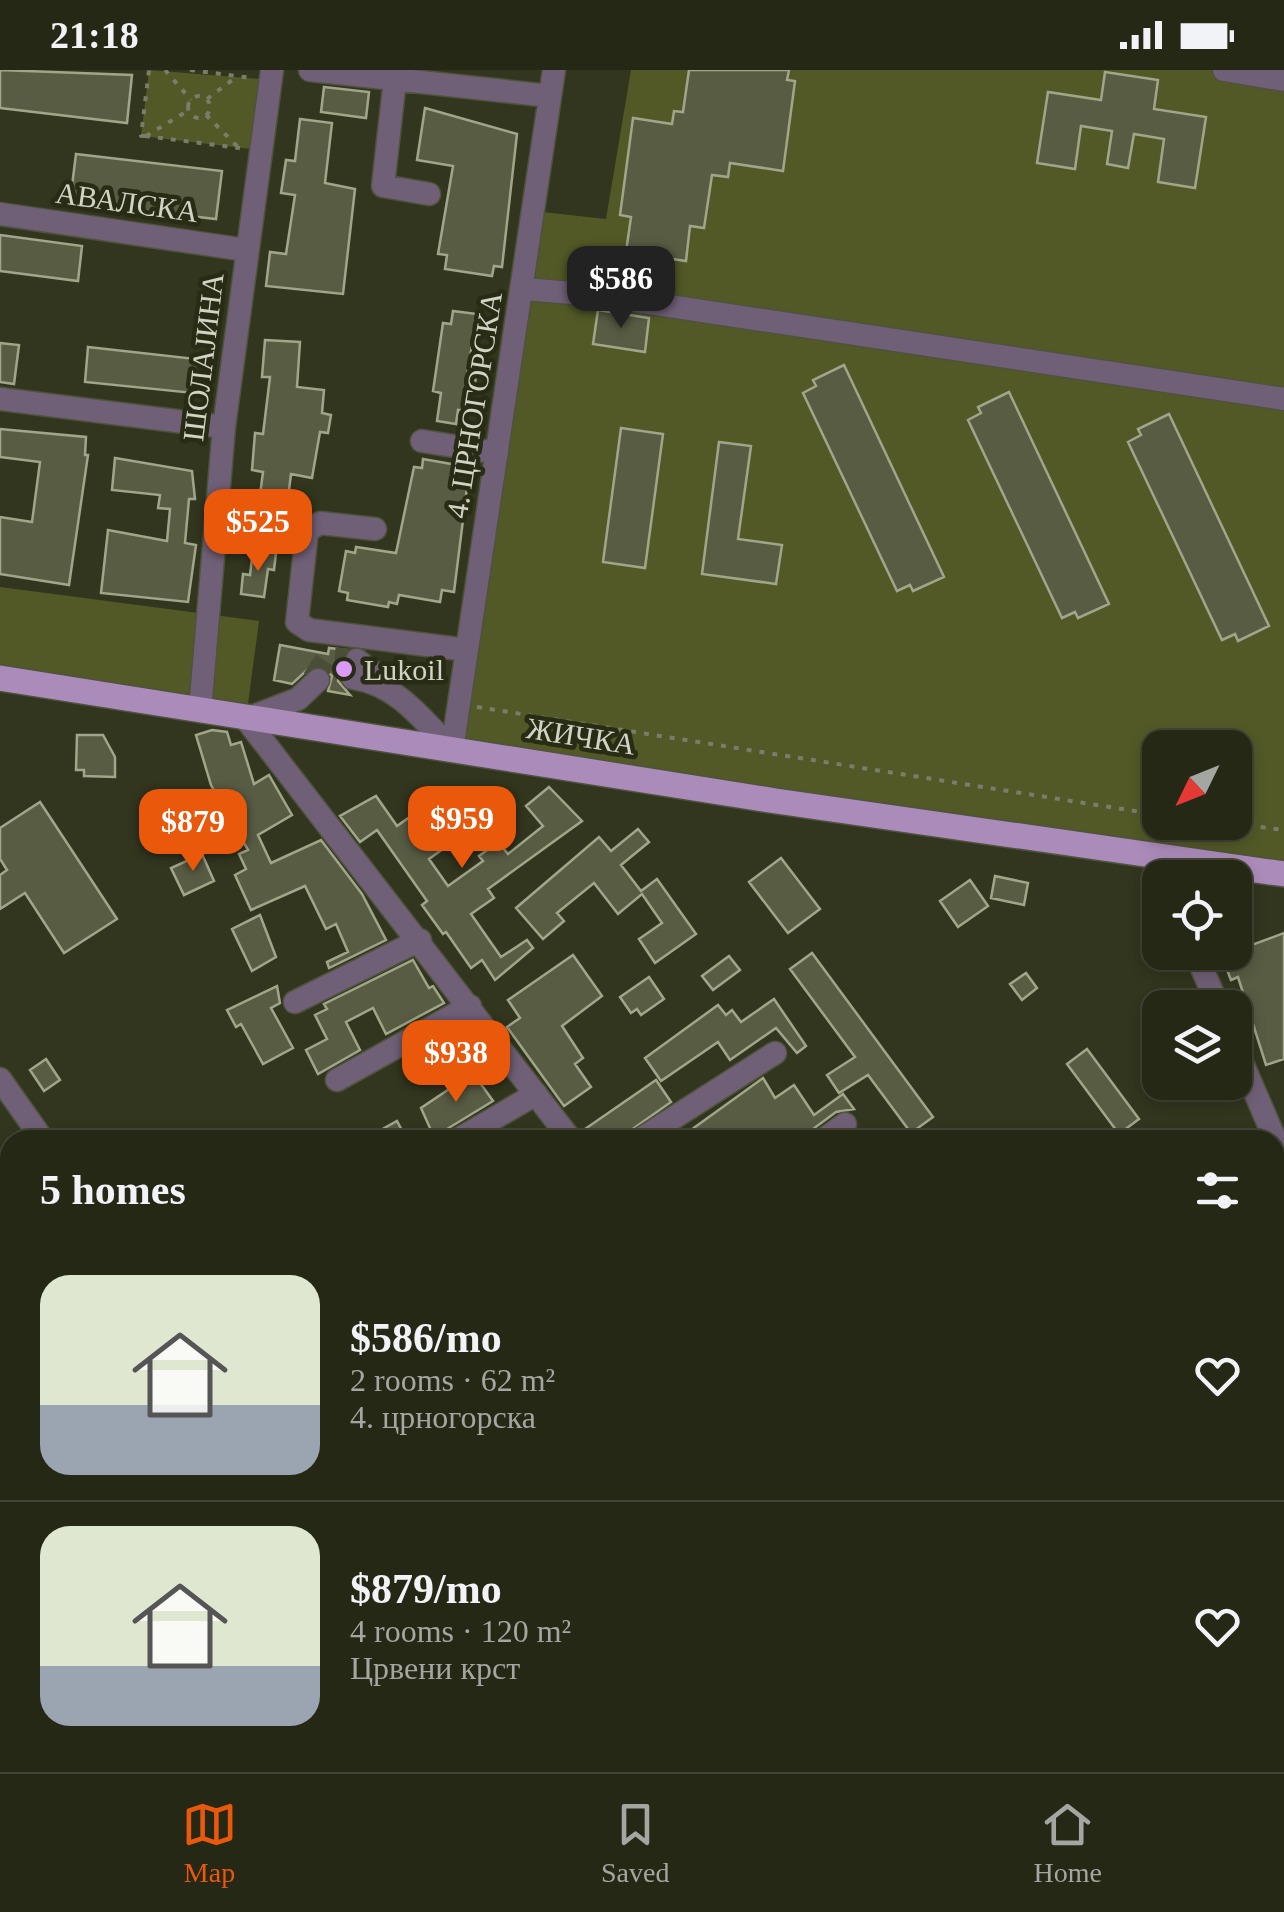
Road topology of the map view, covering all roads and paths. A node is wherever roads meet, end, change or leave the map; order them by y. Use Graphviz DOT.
graph roads {
  1 [pos="149,70"];
  2 [pos="164,70"];
  3 [pos="190,70"];
  4 [pos="310,70"];
  5 [pos="554,70"];
  6 [pos="1224,70"];
  7 [pos="266,74"];
  8 [pos="237,76"];
  9 [pos="395,79"];
  10 [pos="1284,80"];
  11 [pos="550,96"];
  12 [pos="207,99"];
  13 [pos="191,100"];
  14 [pos="189,110"];
  15 [pos="206,114"];
  16 [pos="146,136"];
  17 [pos="240,148"];
  18 [pos="251,150"];
  19 [pos="430,194"];
  20 [pos="0,214"];
  21 [pos="246,250"];
  22 [pos="524,289"];
  23 [pos="0,399"];
  24 [pos="1284,399"];
  25 [pos="224,427"];
  26 [pos="422,441"];
  27 [pos="497,454"];
  28 [pos="375,529"];
  29 [pos="467,650"];
  30 [pos="355,669"];
  31 [pos="0,678"];
  32 [pos="312,684"];
  33 [pos="458,704"];
  34 [pos="200,711"];
  35 [pos="246,719"];
  36 [pos="452,750"];
  37 [pos="1142,812"];
  38 [pos="1252,826"];
  39 [pos="1284,830"];
  40 [pos="1142,863"];
  41 [pos="1252,872"];
  42 [pos="1284,874"];
  43 [pos="420,940"];
  44 [pos="295,1002"];
  45 [pos="470,1006"];
  46 [pos="776,1052"];
  47 [pos="0,1079"];
  48 [pos="338,1080"];
  49 [pos="1252,1086"];
  50 [pos="536,1094"];
  51 [pos="845,1124"];
  52 [pos="36,1130"];
  53 [pos="474,1130"];
  54 [pos="563,1130"];
  55 [pos="655,1130"];
  56 [pos="837,1130"];
  57 [pos="1271,1130"];
  1 -- 16 [label="path"];
  2 -- 13 [label="path"];
  3 -- 8 [label="path"];
  4 -- 9 [label="street"];
  5 -- 11 [label="street, 4. ЦРНОГОРСКА"];
  6 -- 10 [label="street"];
  7 -- 8 [label="path"];
  7 -- 21 [label="street, ШОЛАЈИНА"];
  8 -- 12 [label="path"];
  9 -- 11 [label="street"];
  9 -- 19 [label="street"];
  11 -- 22 [label="street, 4. ЦРНОГОРСКА"];
  12 -- 13 [label="path"];
  12 -- 15 [label="path"];
  13 -- 14 [label="path"];
  14 -- 15 [label="path"];
  14 -- 16 [label="path"];
  15 -- 17 [label="path"];
  16 -- 17 [label="path"];
  17 -- 18 [label="path"];
  20 -- 21 [label="street, АВАЛСКА"];
  21 -- 25 [label="street, ШОЛАЈИНА"];
  22 -- 24 [label="street"];
  22 -- 27 [label="street, 4. ЦРНОГОРСКА"];
  23 -- 25 [label="street"];
  25 -- 34 [label="street, ШОЛАЈИНА"];
  26 -- 27 [label="street"];
  27 -- 29 [label="street, 4. ЦРНОГОРСКА"];
  28 -- 29 [label="street"];
  29 -- 33 [label="street, 4. ЦРНОГОРСКА"];
  30 -- 36 [label="street"];
  31 -- 34 [label="main road, ЖИЧКА"];
  32 -- 35 [label="street"];
  33 -- 36 [label="street, 4. ЦРНОГОРСКА"];
  33 -- 37 [label="path"];
  34 -- 35 [label="main road, ЖИЧКА"];
  35 -- 36 [label="main road, ЖИЧКА"];
  35 -- 43 [label="street"];
  36 -- 40 [label="main road, ЖИЧКА"];
  38 -- 39 [label="path"];
  41 -- 42 [label="main road, ЖИЧКА"];
  43 -- 44 [label="street"];
  43 -- 45 [label="street"];
  45 -- 48 [label="street"];
  45 -- 50 [label="street"];
  46 -- 55 [label="street"];
  47 -- 52 [label="street"];
  49 -- 57 [label="street"];
  50 -- 53 [label="street"];
  50 -- 54 [label="street"];
  51 -- 56 [label="street"];
}
